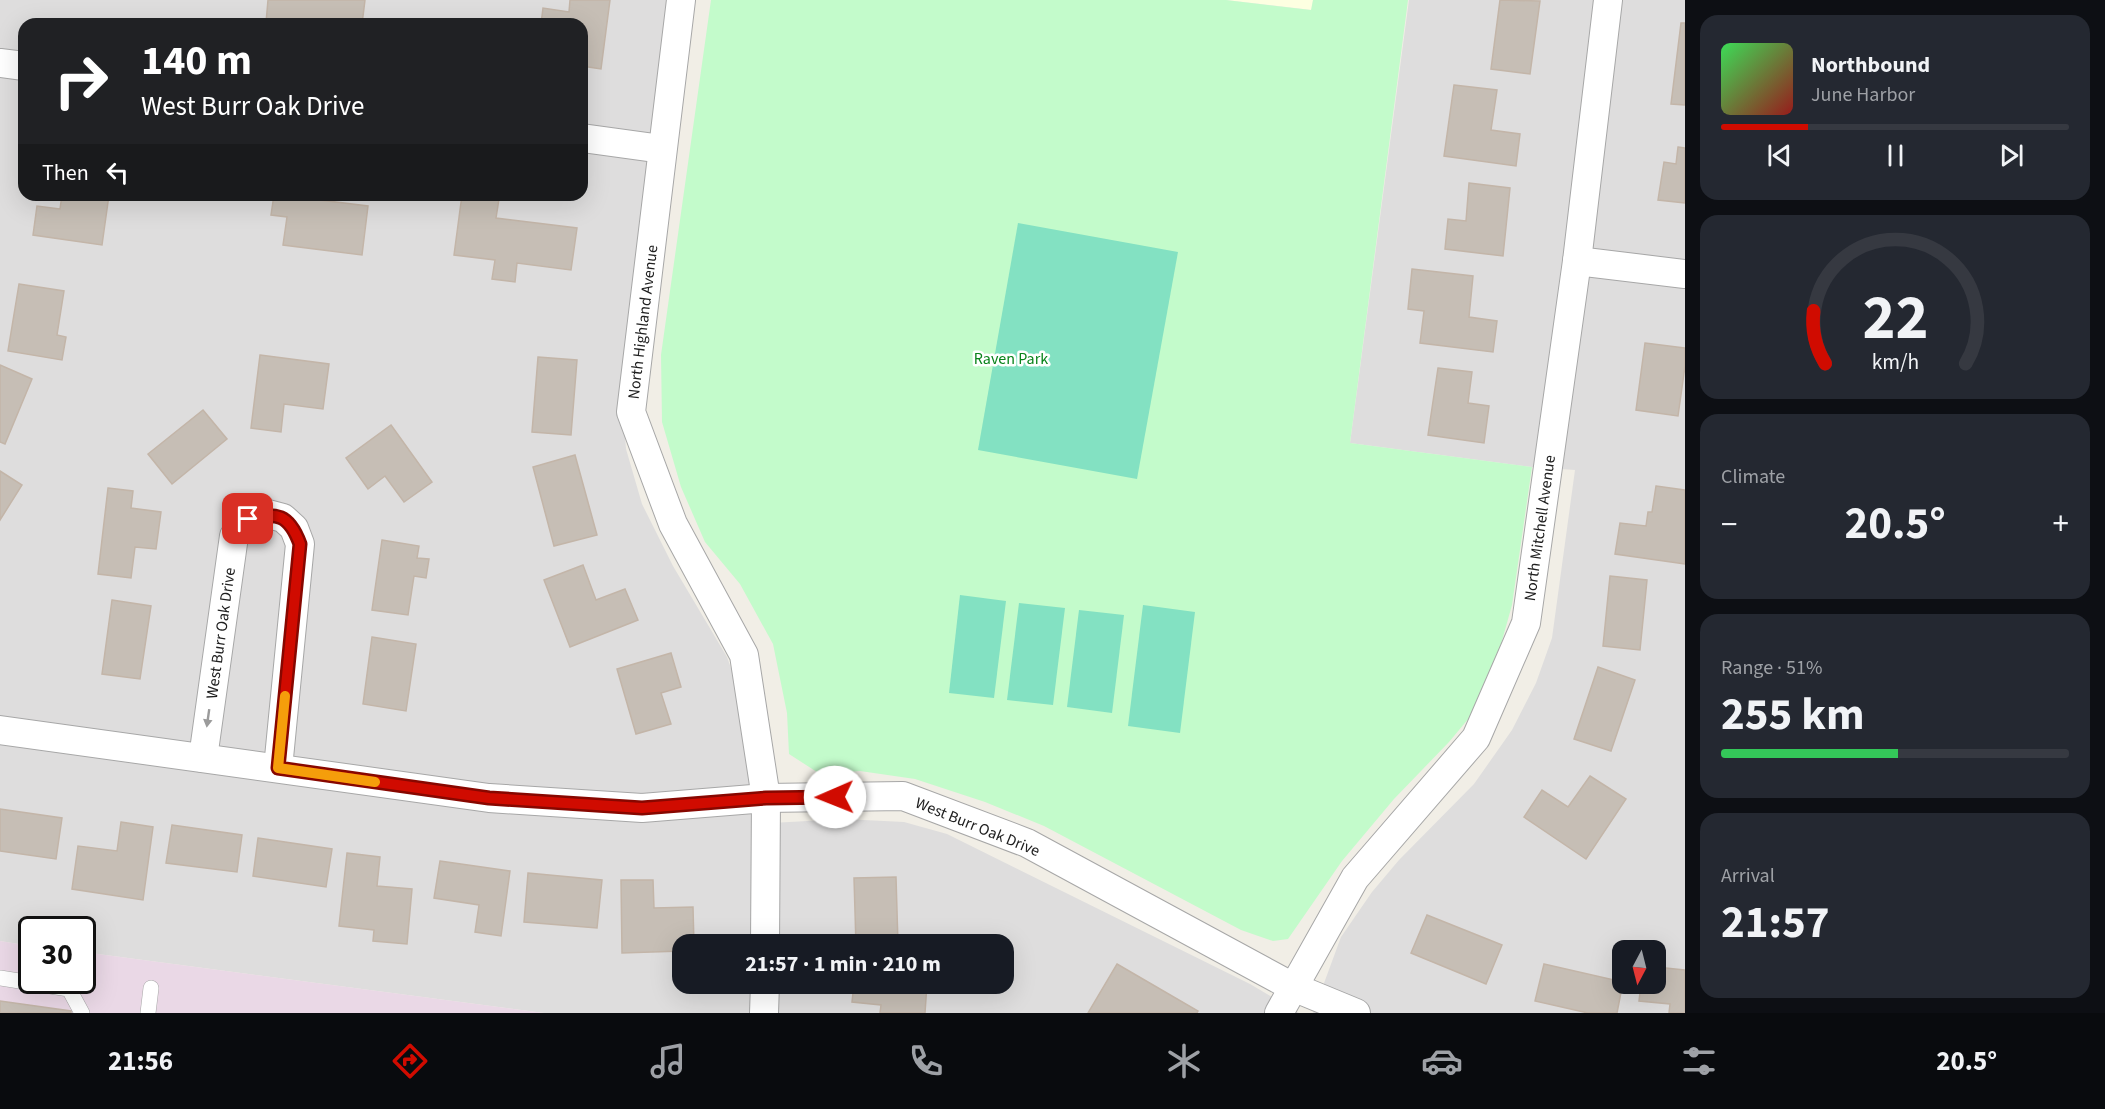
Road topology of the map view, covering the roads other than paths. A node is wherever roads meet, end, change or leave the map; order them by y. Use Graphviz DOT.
graph roads {
  1 [pos="681,0"];
  2 [pos="1608,0"];
  3 [pos="0,63"];
  4 [pos="18,65"];
  5 [pos="588,139"];
  6 [pos="662,149"];
  7 [pos="1577,261"];
  8 [pos="1685,274"];
  9 [pos="0,730"];
  10 [pos="203,758"];
  11 [pos="278,768"];
  12 [pos="766,798"];
  13 [pos="765,934"];
  14 [pos="0,978"];
  15 [pos="1293,987"];
  16 [pos="151,988"];
  17 [pos="765,994"];
  18 [pos="82,1013"];
  19 [pos="148,1013"];
  20 [pos="765,1013"];
  21 [pos="1280,1013"];
  22 [pos="1356,1013"];
  1 -- 6 [label="street, North Highland Avenue"];
  2 -- 7 [label="street, North Mitchell Avenue"];
  3 -- 4 [label="street"];
  5 -- 6 [label="street"];
  6 -- 12 [label="street, North Highland Avenue"];
  7 -- 8 [label="street"];
  7 -- 15 [label="street, North Mitchell Avenue"];
  9 -- 10 [label="street, West Burr Oak Drive"];
  10 -- 11 [label="street, West Burr Oak Drive"];
  11 -- 10 [label="street, West Burr Oak Drive, one-way"];
  11 -- 12 [label="street, West Burr Oak Drive"];
  12 -- 13 [label="street, North Highland Avenue"];
  12 -- 15 [label="street, West Burr Oak Drive"];
  14 -- 18 [label="lane"];
  15 -- 21 [label="street, North Mitchell Avenue"];
  15 -- 22 [label="street, West Burr Oak Drive"];
  16 -- 19 [label="lane"];
  17 -- 20 [label="street"];
}
